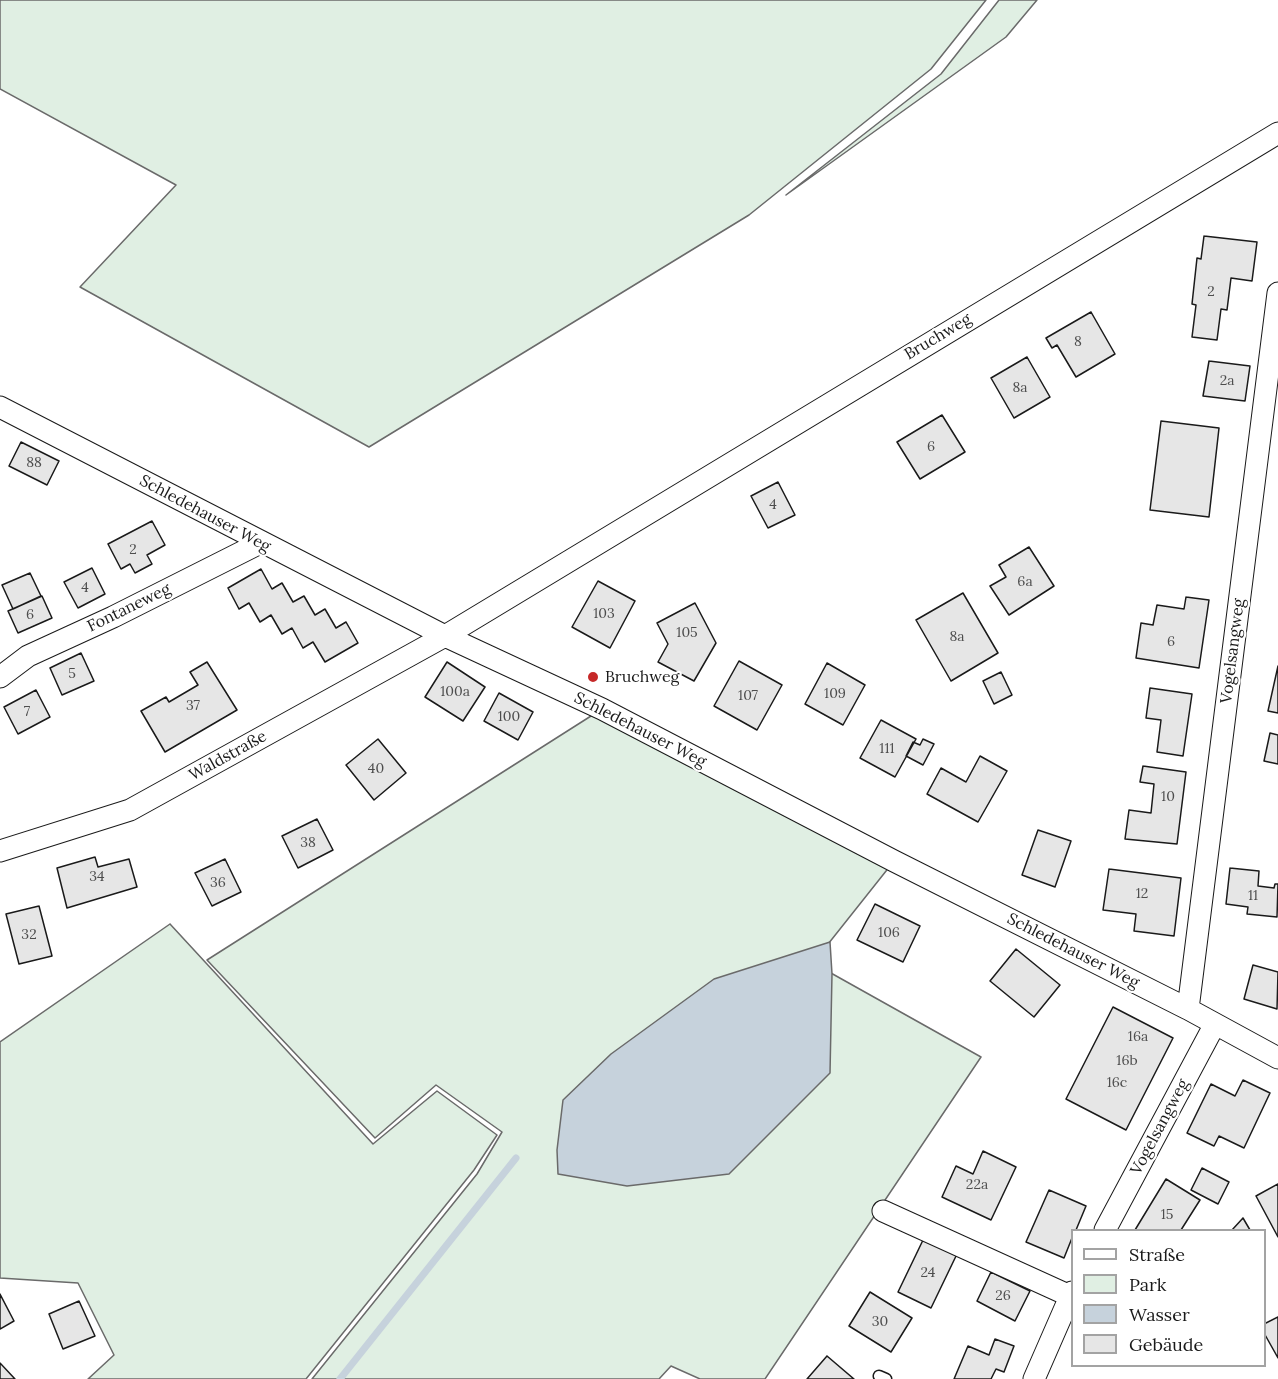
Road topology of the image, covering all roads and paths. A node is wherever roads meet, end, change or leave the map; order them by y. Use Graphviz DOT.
graph roads {
  1 [pos="1278,133"];
  2 [pos="1278,293"];
  3 [pos="0,407"];
  4 [pos="260,543"];
  5 [pos="445,636"];
  6 [pos="0,677"];
  7 [pos="0,851"];
  8 [pos="1188,1009"];
  9 [pos="1215,1024"];
  10 [pos="1278,1058"];
  11 [pos="883,1211"];
  12 [pos="1106,1229"];
  13 [pos="1071,1294"];
  14 [pos="1071,1296"];
  15 [pos="1034,1379"];
  1 -- 5 [label="street, Bruchweg"];
  2 -- 8 [label="street, Vogelsangweg"];
  3 -- 4 [label="street, Schledehauser Weg"];
  4 -- 5 [label="street, Schledehauser Weg"];
  4 -- 6 [label="street, Fontaneweg"];
  5 -- 7 [label="street, Waldstraße"];
  5 -- 8 [label="street, Schledehauser Weg"];
  8 -- 9 [label="street, Schledehauser Weg"];
  9 -- 10 [label="street, Schledehauser Weg"];
  9 -- 12 [label="street, Vogelsangweg"];
  11 -- 13 [label="street"];
  14 -- 15 [label="street"];
}
